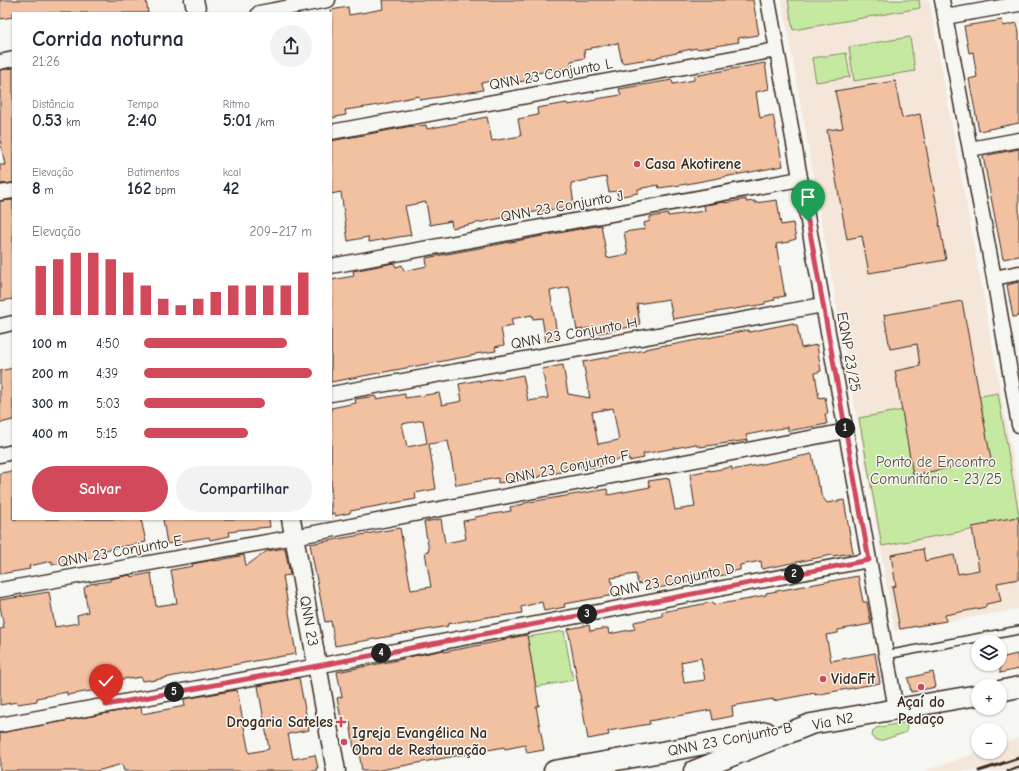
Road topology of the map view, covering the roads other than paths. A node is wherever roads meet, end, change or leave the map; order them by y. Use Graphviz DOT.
graph roads {
  1 [pos="194,0"];
  2 [pos="328,0"];
  3 [pos="768,0"];
  4 [pos="942,0"];
  5 [pos="1019,4"];
  6 [pos="197,12"];
  7 [pos="264,12"];
  8 [pos="946,17"];
  9 [pos="776,50"];
  10 [pos="12,59"];
  11 [pos="0,62"];
  12 [pos="332,132"];
  13 [pos="1019,140"];
  14 [pos="970,149"];
  15 [pos="800,179"];
  16 [pos="12,191"];
  17 [pos="0,193"];
  18 [pos="332,266"];
  19 [pos="1019,273"];
  20 [pos="994,278"];
  21 [pos="823,305"];
  22 [pos="12,323"];
  23 [pos="0,326"];
  24 [pos="332,394"];
  25 [pos="1017,407"];
  26 [pos="1019,425"];
  27 [pos="846,431"];
  28 [pos="12,452"];
  29 [pos="0,455"];
  30 [pos="291,520"];
  31 [pos="294,537"];
  32 [pos="869,560"];
  33 [pos="0,590"];
  34 [pos="1019,630"];
  35 [pos="886,655"];
  36 [pos="317,666"];
  37 [pos="1019,687"];
  38 [pos="1007,690"];
  39 [pos="971,696"];
  40 [pos="896,709"];
  41 [pos="811,724"];
  42 [pos="0,725"];
  43 [pos="336,771"];
  44 [pos="554,771"];
  45 [pos="694,771"];
  1 -- 6 [label="street"];
  2 -- 7 [label="street"];
  3 -- 9 [label="street, EQNP 23/25"];
  4 -- 8 [label="street"];
  5 -- 8 [label="street"];
  8 -- 14 [label="street"];
  9 -- 12 [label="street, QNN 23 Conjunto L"];
  9 -- 15 [label="street, EQNP 23/25"];
  10 -- 11 [label="street"];
  13 -- 14 [label="street"];
  14 -- 20 [label="street"];
  15 -- 18 [label="street, QNN 23 Conjunto J"];
  15 -- 21 [label="street, EQNP 23/25"];
  16 -- 17 [label="street"];
  19 -- 20 [label="street"];
  20 -- 25 [label="street"];
  21 -- 24 [label="street, QNN 23 Conjunto H"];
  21 -- 27 [label="street, EQNP 23/25"];
  22 -- 23 [label="street"];
  25 -- 26 [label="street"];
  27 -- 31 [label="street, QNN 23 Conjunto F"];
  27 -- 32 [label="street, EQNP 23/25"];
  28 -- 29 [label="street"];
  30 -- 31 [label="street, QNN 23"];
  31 -- 33 [label="street, QNN 23 Conjunto E"];
  31 -- 36 [label="street, QNN 23"];
  32 -- 35 [label="street, EQNP 23/25"];
  32 -- 36 [label="street, QNN 23 Conjunto D"];
  34 -- 35 [label="lane"];
  35 -- 40 [label="street, EQNP 23/25"];
  36 -- 42 [label="street, QNN 23 Conjunto D"];
  36 -- 43 [label="street, QNN 23"];
  37 -- 38 [label="main road"];
  39 -- 40 [label="main road, Via N2"];
  40 -- 41 [label="main road, Via N2"];
  41 -- 44 [label="main road, QNN 23 Conjunto B"];
  41 -- 45 [label="main road, Via N2"];
}
